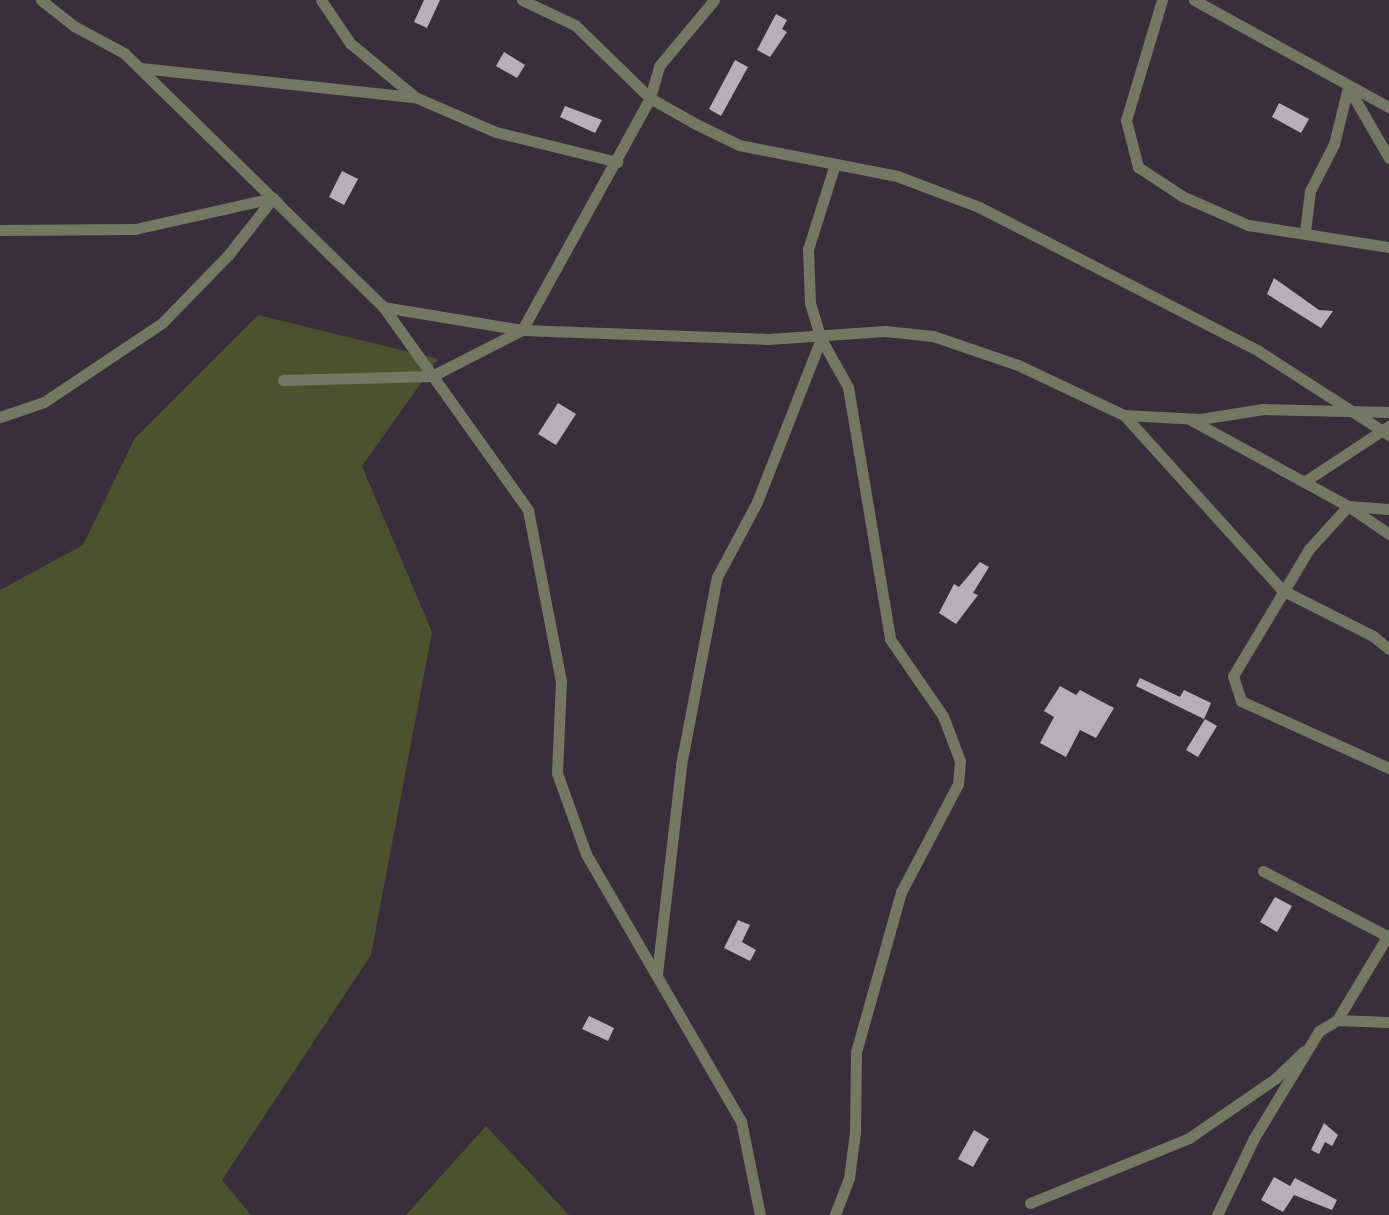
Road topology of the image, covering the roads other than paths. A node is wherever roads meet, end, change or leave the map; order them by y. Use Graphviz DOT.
graph roads {
  1 [pos="41,0"];
  2 [pos="321,0"];
  3 [pos="522,0"];
  4 [pos="714,0"];
  5 [pos="1162,0"];
  6 [pos="1194,0"];
  7 [pos="140,68"];
  8 [pos="1348,87"];
  9 [pos="415,97"];
  10 [pos="650,98"];
  11 [pos="1389,107"];
  12 [pos="1389,158"];
  13 [pos="617,162"];
  14 [pos="835,164"];
  15 [pos="273,198"];
  16 [pos="0,230"];
  17 [pos="1305,231"];
  18 [pos="1389,247"];
  19 [pos="383,307"];
  20 [pos="522,330"];
  21 [pos="821,339"];
  22 [pos="432,376"];
  23 [pos="283,380"];
  24 [pos="1389,412"];
  25 [pos="1358,413"];
  26 [pos="1124,415"];
  27 [pos="0,417"];
  28 [pos="1187,418"];
  29 [pos="1386,431"];
  30 [pos="1304,482"];
  31 [pos="1348,506"];
  32 [pos="1389,509"];
  33 [pos="1389,534"];
  34 [pos="1282,590"];
  35 [pos="1389,649"];
  36 [pos="1389,768"];
  37 [pos="1263,871"];
  38 [pos="1388,936"];
  39 [pos="657,974"];
  40 [pos="1337,1020"];
  41 [pos="1389,1022"];
  42 [pos="1304,1051"];
  43 [pos="1030,1203"];
  44 [pos="1219,1214"];
  45 [pos="760,1215"];
  46 [pos="835,1215"];
  1 -- 7 [label="street"];
  2 -- 9 [label="street"];
  3 -- 10 [label="street"];
  4 -- 10 [label="street"];
  5 -- 17 [label="street"];
  6 -- 8 [label="street"];
  7 -- 9 [label="street"];
  7 -- 19 [label="street"];
  8 -- 11 [label="street"];
  8 -- 12 [label="street"];
  8 -- 17 [label="street"];
  9 -- 13 [label="street"];
  10 -- 13 [label="street"];
  10 -- 14 [label="street"];
  13 -- 20 [label="street"];
  14 -- 21 [label="street"];
  14 -- 25 [label="street"];
  15 -- 16 [label="street"];
  15 -- 19 [label="street"];
  15 -- 27 [label="street"];
  17 -- 18 [label="street"];
  19 -- 20 [label="street"];
  19 -- 22 [label="street"];
  20 -- 21 [label="street"];
  20 -- 22 [label="street"];
  21 -- 26 [label="street"];
  21 -- 39 [label="street"];
  21 -- 46 [label="street"];
  22 -- 23 [label="street"];
  22 -- 39 [label="street"];
  24 -- 25 [label="street"];
  25 -- 28 [label="street"];
  25 -- 29 [label="street"];
  26 -- 28 [label="street"];
  26 -- 34 [label="street"];
  28 -- 30 [label="street"];
  29 -- 30 [label="street"];
  30 -- 31 [label="street"];
  31 -- 32 [label="street"];
  31 -- 33 [label="street"];
  31 -- 34 [label="street"];
  34 -- 35 [label="street"];
  34 -- 36 [label="street"];
  37 -- 38 [label="street"];
  38 -- 40 [label="street"];
  39 -- 45 [label="street"];
  40 -- 41 [label="street"];
  40 -- 42 [label="street"];
  42 -- 43 [label="street"];
  42 -- 44 [label="street"];
}
